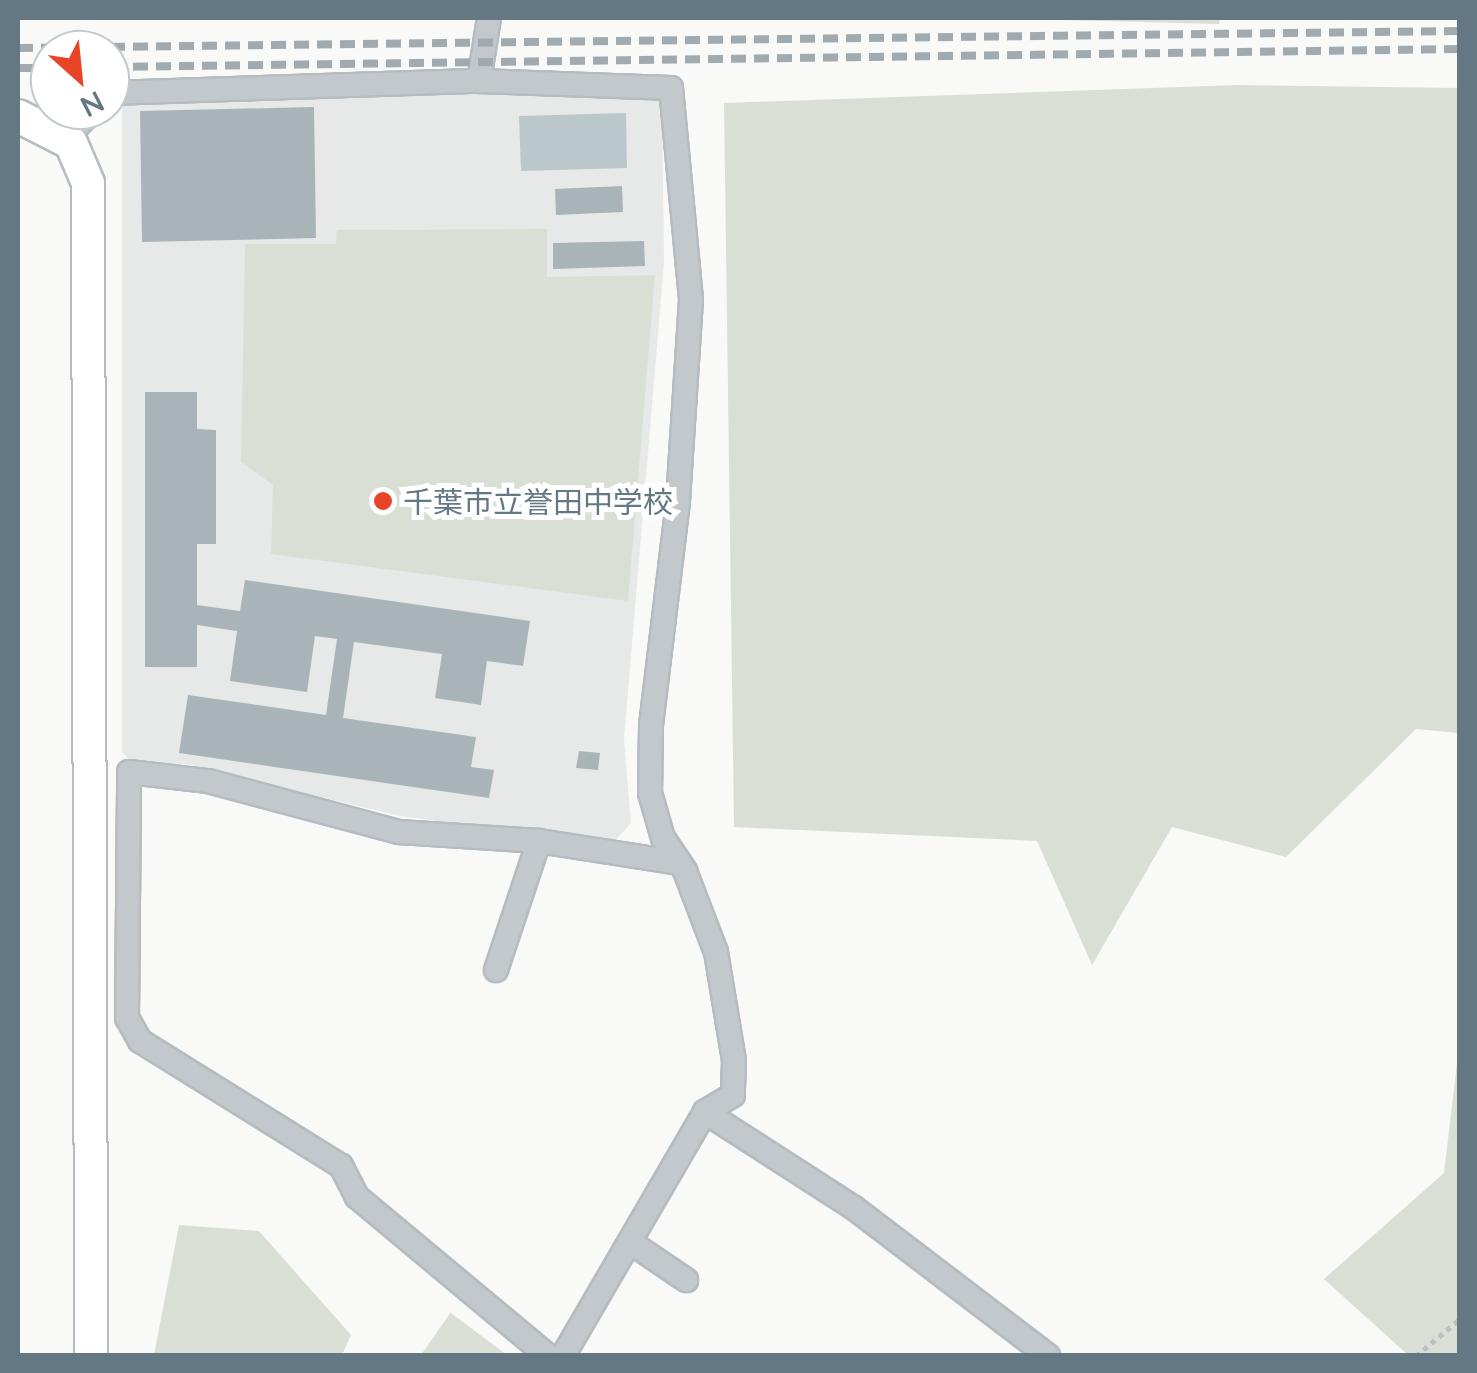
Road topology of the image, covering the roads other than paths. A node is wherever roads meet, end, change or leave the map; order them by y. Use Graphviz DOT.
graph roads {
  1 [pos="489,18"];
  2 [pos="479,81"];
  3 [pos="130,92"];
  4 [pos="18,116"];
  5 [pos="73,130"];
  6 [pos="64,139"];
  7 [pos="539,842"];
  8 [pos="680,863"];
  9 [pos="496,970"];
  10 [pos="705,1112"];
  11 [pos="630,1242"];
  12 [pos="686,1280"];
  13 [pos="90,1356"];
  14 [pos="548,1356"];
  15 [pos="563,1356"];
  16 [pos="1048,1356"];
  1 -- 2 [label="street"];
  2 -- 3 [label="street"];
  2 -- 8 [label="street"];
  4 -- 6 [label="street"];
  5 -- 6 [label="street"];
  6 -- 13 [label="street"];
  7 -- 8 [label="street"];
  7 -- 9 [label="street"];
  7 -- 14 [label="street"];
  8 -- 10 [label="street"];
  10 -- 11 [label="street"];
  10 -- 16 [label="street"];
  11 -- 12 [label="street"];
  11 -- 15 [label="street"];
}
